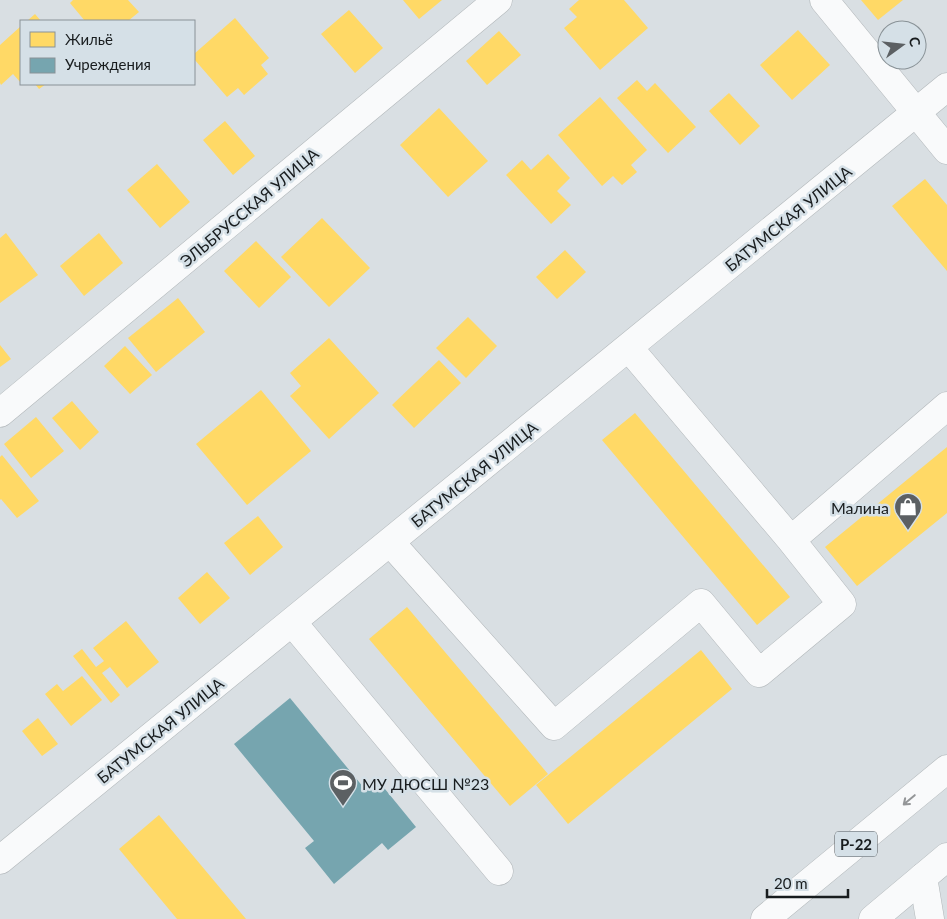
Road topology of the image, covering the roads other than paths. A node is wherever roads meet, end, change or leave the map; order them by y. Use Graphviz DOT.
graph roads {
  1 [pos="498,0"];
  2 [pos="824,0"];
  3 [pos="947,87"];
  4 [pos="916,114"];
  5 [pos="947,150"];
  6 [pos="629,348"];
  7 [pos="947,406"];
  8 [pos="0,413"];
  9 [pos="791,540"];
  10 [pos="390,542"];
  11 [pos="292,622"];
  12 [pos="947,769"];
  13 [pos="947,857"];
  14 [pos="0,860"];
  15 [pos="499,871"];
  16 [pos="923,877"];
  17 [pos="765,919"];
  18 [pos="873,919"];
  19 [pos="930,919"];
  1 -- 8 [label="main road, ЭЛЬБРУССКАЯ УЛИЦА"];
  2 -- 4 [label="main road"];
  3 -- 4 [label="main road, БАТУМСКАЯ УЛИЦА"];
  4 -- 5 [label="main road"];
  4 -- 6 [label="main road, БАТУМСКАЯ УЛИЦА"];
  6 -- 9 [label="main road"];
  6 -- 10 [label="main road, БАТУМСКАЯ УЛИЦА"];
  7 -- 9 [label="main road"];
  9 -- 10 [label="main road"];
  10 -- 11 [label="main road, БАТУМСКАЯ УЛИЦА"];
  11 -- 14 [label="main road, БАТУМСКАЯ УЛИЦА"];
  11 -- 15 [label="main road"];
  12 -- 17 [label="main road, Р-22, one-way"];
  13 -- 16 [label="main road"];
  16 -- 18 [label="main road"];
  16 -- 19 [label="main road"];
}
